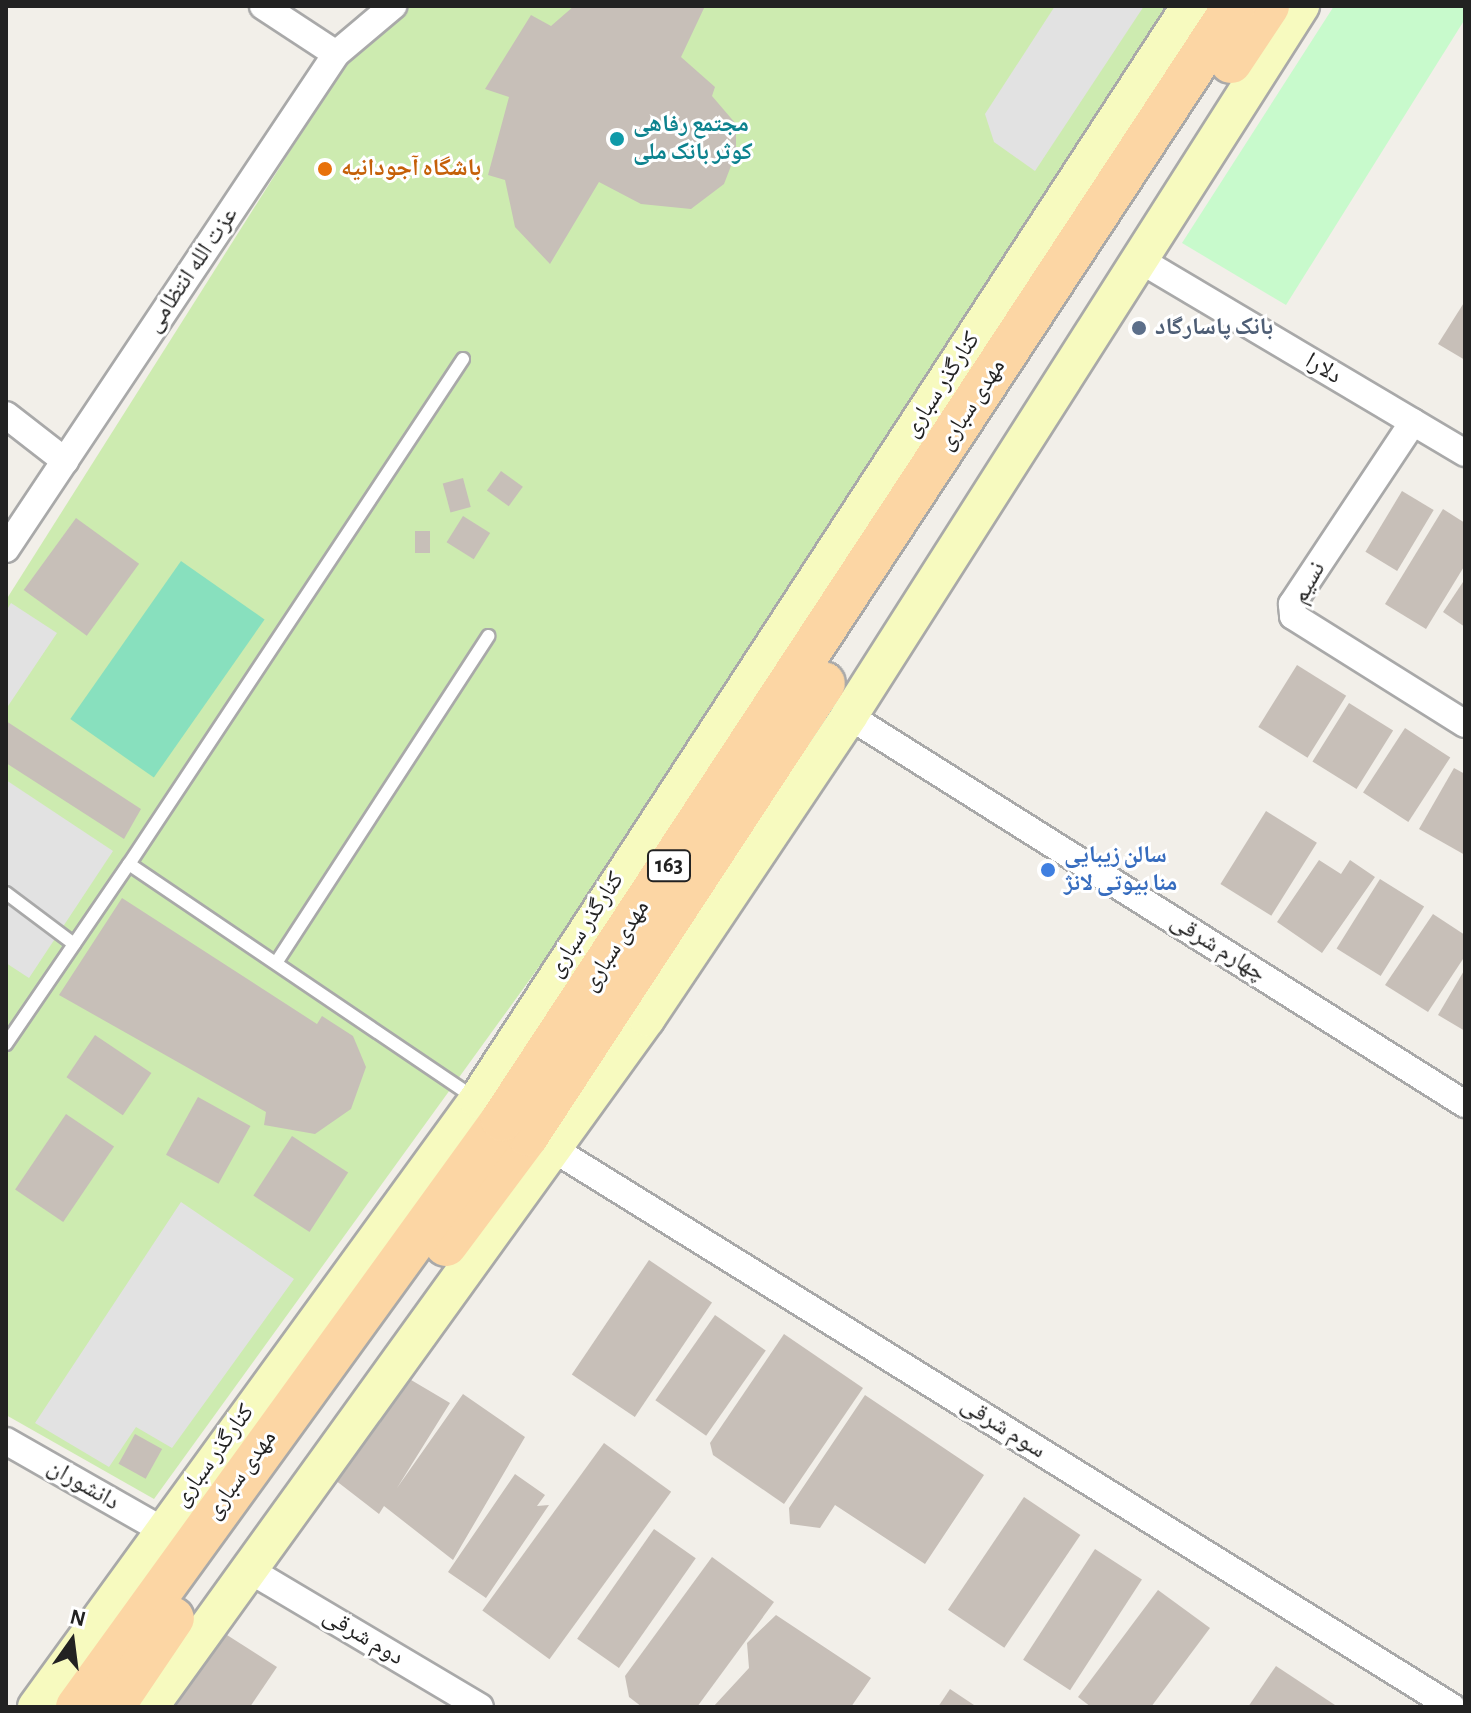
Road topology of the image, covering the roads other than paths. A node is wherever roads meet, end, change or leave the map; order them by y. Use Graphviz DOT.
graph roads {
  1 [pos="263,6"];
  2 [pos="393,6"];
  3 [pos="1190,6"];
  4 [pos="1234,6"];
  5 [pos="1268,6"];
  6 [pos="1301,6"];
  7 [pos="336,54"];
  8 [pos="1140,260"];
  9 [pos="463,359"];
  10 [pos="6,415"];
  11 [pos="1413,422"];
  12 [pos="1465,453"];
  13 [pos="65,461"];
  14 [pos="6,549"];
  15 [pos="488,636"];
  16 [pos="849,716"];
  17 [pos="1465,724"];
  18 [pos="129,864"];
  19 [pos="6,893"];
  20 [pos="74,944"];
  21 [pos="276,963"];
  22 [pos="6,1044"];
  23 [pos="477,1100"];
  24 [pos="1465,1104"];
  25 [pos="555,1150"];
  26 [pos="6,1441"];
  27 [pos="160,1529"];
  28 [pos="246,1568"];
  29 [pos="36,1707"];
  30 [pos="77,1707"];
  31 [pos="113,1707"];
  32 [pos="150,1707"];
  33 [pos="480,1707"];
  34 [pos="1452,1707"];
  1 -- 7 [label="street"];
  2 -- 7 [label="street, عزت الله انتظامی"];
  3 -- 23 [label="main road, کنارگذر سباری"];
  4 -- 30 [label="main road, مهدی سباری / 163"];
  5 -- 31 [label="main road, مهدی سباری / 163"];
  6 -- 8 [label="main road"];
  7 -- 13 [label="street, عزت الله انتظامی"];
  8 -- 11 [label="street, دلارا"];
  8 -- 16 [label="main road"];
  9 -- 18 [label="lane"];
  10 -- 13 [label="street"];
  11 -- 12 [label="street, دلارا"];
  11 -- 17 [label="street, نسیم"];
  13 -- 14 [label="street, عزت الله انتظامی"];
  15 -- 21 [label="lane"];
  16 -- 24 [label="street, چهارم شرقی"];
  16 -- 25 [label="main road"];
  18 -- 20 [label="lane"];
  18 -- 21 [label="lane"];
  19 -- 20 [label="lane"];
  20 -- 22 [label="lane"];
  21 -- 23 [label="lane"];
  23 -- 27 [label="main road, کنارگذر سباری"];
  25 -- 28 [label="main road"];
  25 -- 34 [label="street, سوم شرقی"];
  26 -- 27 [label="street, دانشوران"];
  27 -- 29 [label="main road, کنارگذر سباری"];
  28 -- 32 [label="main road"];
  28 -- 33 [label="street, دوم شرقی"];
}
